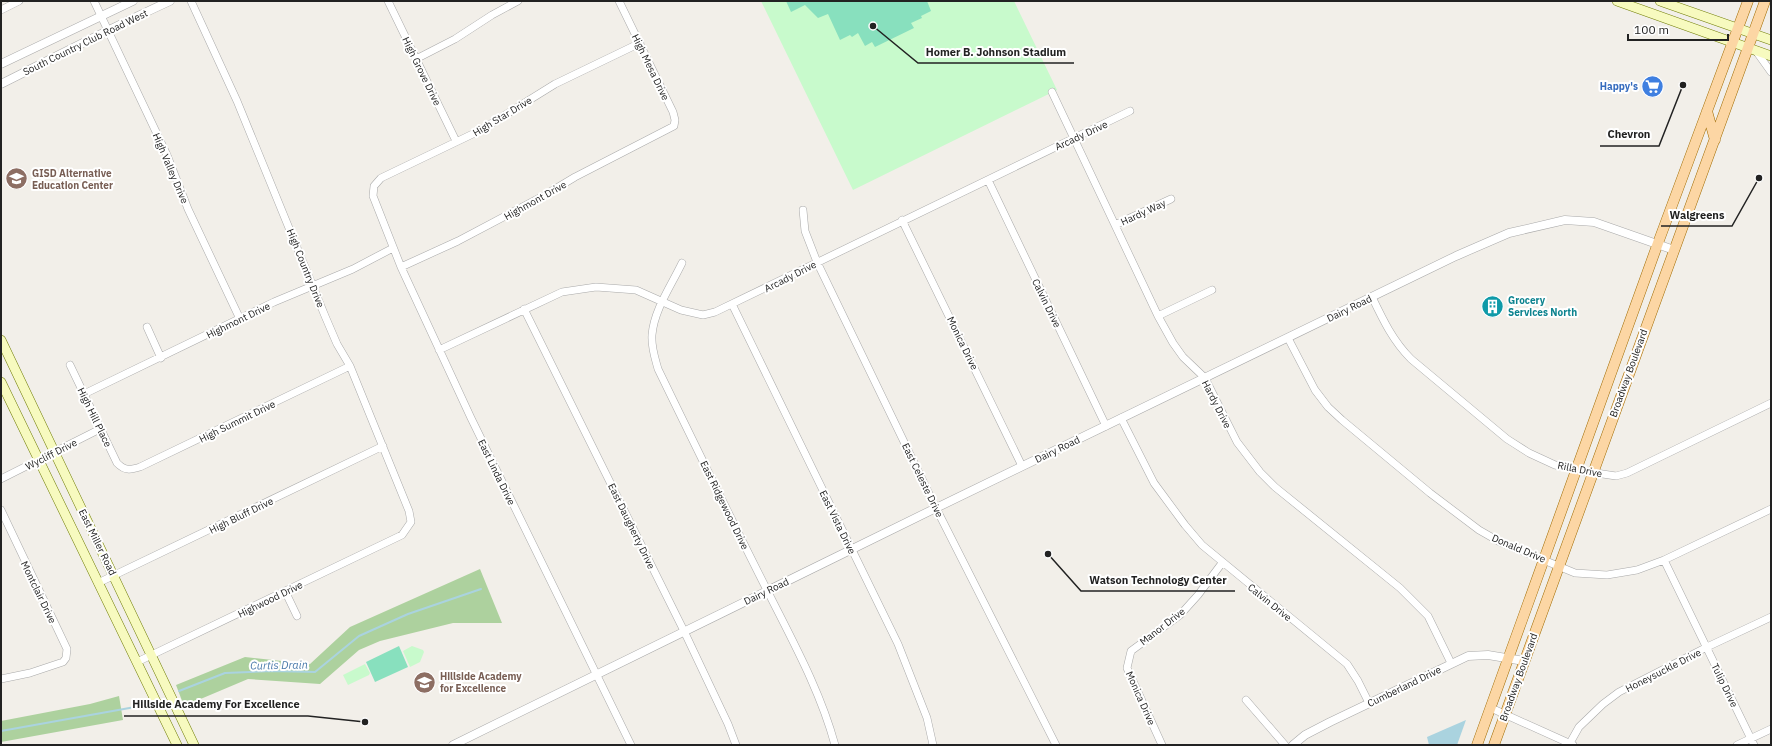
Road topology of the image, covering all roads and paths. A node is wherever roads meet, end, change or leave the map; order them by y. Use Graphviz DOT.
graph roads {
  1 [pos="19,1"];
  2 [pos="94,1"];
  3 [pos="133,1"];
  4 [pos="170,1"];
  5 [pos="191,1"];
  6 [pos="388,1"];
  7 [pos="518,1"];
  8 [pos="619,1"];
  9 [pos="1617,1"];
  10 [pos="1660,1"];
  11 [pos="1748,1"];
  12 [pos="1765,1"];
  13 [pos="1,10"];
  14 [pos="102,16"];
  15 [pos="1738,28"];
  16 [pos="108,29"];
  17 [pos="1754,34"];
  18 [pos="1771,40"];
  19 [pos="1732,42"];
  20 [pos="640,43"];
  21 [pos="1752,50"];
  22 [pos="1771,56"];
  23 [pos="416,59"];
  24 [pos="1,64"];
  25 [pos="1771,72"];
  26 [pos="1,84"];
  27 [pos="1052,92"];
  28 [pos="1130,112"];
  29 [pos="1707,112"];
  30 [pos="667,130"];
  31 [pos="1074,139"];
  32 [pos="1715,140"];
  33 [pos="456,141"];
  34 [pos="988,180"];
  35 [pos="373,196"];
  36 [pos="1171,200"];
  37 [pos="802,210"];
  38 [pos="902,220"];
  39 [pos="1115,225"];
  40 [pos="1658,243"];
  41 [pos="393,248"];
  42 [pos="1674,250"];
  43 [pos="817,262"];
  44 [pos="682,263"];
  45 [pos="401,267"];
  46 [pos="314,286"];
  47 [pos="1212,290"];
  48 [pos="1372,297"];
  49 [pos="663,302"];
  50 [pos="732,304"];
  51 [pos="524,309"];
  52 [pos="1158,316"];
  53 [pos="240,319"];
  54 [pos="147,326"];
  55 [pos="1288,338"];
  56 [pos="1,340"];
  57 [pos="439,350"];
  58 [pos="161,358"];
  59 [pos="70,365"];
  60 [pos="350,366"];
  61 [pos="1205,378"];
  62 [pos="1,382"];
  63 [pos="84,394"];
  64 [pos="1771,403"];
  65 [pos="1121,418"];
  66 [pos="1106,426"];
  67 [pos="100,429"];
  68 [pos="383,446"];
  69 [pos="55,452"];
  70 [pos="39,461"];
  71 [pos="1022,466"];
  72 [pos="122,468"];
  73 [pos="1576,470"];
  74 [pos="1592,472"];
  75 [pos="1,479"];
  76 [pos="936,508"];
  77 [pos="1771,509"];
  78 [pos="1,510"];
  79 [pos="402,535"];
  80 [pos="851,549"];
  81 [pos="1544,559"];
  82 [pos="1664,560"];
  83 [pos="1222,563"];
  84 [pos="1559,566"];
  85 [pos="114,575"];
  86 [pos="98,583"];
  87 [pos="767,590"];
  88 [pos="285,591"];
  89 [pos="297,616"];
  90 [pos="1771,617"];
  91 [pos="684,631"];
  92 [pos="1707,647"];
  93 [pos="1131,650"];
  94 [pos="152,655"];
  95 [pos="1508,659"];
  96 [pos="1524,661"];
  97 [pos="137,662"];
  98 [pos="1451,663"];
  99 [pos="597,674"];
  100 [pos="1,680"];
  101 [pos="1246,700"];
  102 [pos="1369,703"];
  103 [pos="1491,708"];
  104 [pos="1505,714"];
  105 [pos="1771,728"];
  106 [pos="1753,742"];
  107 [pos="1572,744"];
  108 [pos="177,745"];
  109 [pos="194,745"];
  110 [pos="453,745"];
  111 [pos="631,745"];
  112 [pos="736,745"];
  113 [pos="835,745"];
  114 [pos="933,745"];
  115 [pos="1056,745"];
  116 [pos="1162,745"];
  117 [pos="1285,745"];
  118 [pos="1293,745"];
  119 [pos="1477,745"];
  120 [pos="1494,745"];
  121 [pos="1737,745"];
  1 -- 13 [label="street"];
  2 -- 14 [label="street, High Valley Drive"];
  3 -- 14 [label="street, South Country Club Road West"];
  4 -- 16 [label="street, South Country Club Road West"];
  5 -- 46 [label="street, High Country Drive"];
  6 -- 23 [label="street, High Grove Drive"];
  7 -- 23 [label="street"];
  8 -- 20 [label="street, High Mesa Drive"];
  9 -- 19 [label="main road"];
  10 -- 15 [label="main road"];
  11 -- 15 [label="main road, Broadway Boulevard"];
  12 -- 17 [label="main road, Broadway Boulevard"];
  14 -- 16 [label="street, High Valley Drive"];
  14 -- 24 [label="street, South Country Club Road West"];
  15 -- 17 [label="main road"];
  15 -- 19 [label="main road, Broadway Boulevard"];
  16 -- 26 [label="street, South Country Club Road West"];
  16 -- 53 [label="street, High Valley Drive"];
  17 -- 18 [label="main road"];
  17 -- 21 [label="main road, Broadway Boulevard"];
  19 -- 21 [label="main road"];
  19 -- 29 [label="main road, Broadway Boulevard"];
  20 -- 30 [label="street, High Mesa Drive"];
  20 -- 33 [label="street, High Star Drive"];
  21 -- 22 [label="main road"];
  21 -- 25 [label="street"];
  21 -- 32 [label="main road, Broadway Boulevard"];
  23 -- 33 [label="street, High Grove Drive"];
  27 -- 31 [label="street, Hardy Drive"];
  28 -- 31 [label="street, Arcady Drive"];
  29 -- 32 [label="main road"];
  29 -- 40 [label="main road, Broadway Boulevard"];
  30 -- 45 [label="street, Highmont Drive"];
  31 -- 34 [label="street, Arcady Drive"];
  31 -- 39 [label="street, Hardy Drive"];
  32 -- 42 [label="main road, Broadway Boulevard"];
  33 -- 35 [label="street, High Star Drive"];
  34 -- 38 [label="street, Arcady Drive"];
  34 -- 66 [label="street, Calvin Drive"];
  35 -- 41 [label="street, East Linda Drive"];
  36 -- 39 [label="street, Hardy Way"];
  37 -- 43 [label="street, East Celeste Drive"];
  38 -- 43 [label="street, Arcady Drive"];
  38 -- 71 [label="street, Monica Drive"];
  39 -- 52 [label="street, Hardy Drive"];
  40 -- 42 [label="street, Dairy Road"];
  40 -- 48 [label="street, Dairy Road"];
  40 -- 73 [label="main road, Broadway Boulevard"];
  41 -- 45 [label="street, East Linda Drive"];
  41 -- 46 [label="street, Highmont Drive"];
  42 -- 74 [label="main road, Broadway Boulevard"];
  43 -- 50 [label="street, Arcady Drive"];
  43 -- 76 [label="street, East Celeste Drive"];
  44 -- 49 [label="street, East Ridgewood Drive"];
  45 -- 57 [label="street, East Linda Drive"];
  46 -- 53 [label="street, Highmont Drive"];
  46 -- 60 [label="street, High Country Drive"];
  47 -- 52 [label="street"];
  48 -- 55 [label="street, Dairy Road"];
  48 -- 73 [label="street, Rilla Drive"];
  49 -- 50 [label="street, Arcady Drive"];
  49 -- 51 [label="street, Arcady Drive"];
  49 -- 87 [label="street, East Ridgewood Drive"];
  50 -- 80 [label="street, East Vista Drive"];
  51 -- 57 [label="street, Arcady Drive"];
  51 -- 91 [label="street, East Daugherty Drive"];
  52 -- 61 [label="street, Hardy Drive"];
  53 -- 58 [label="street, Highmont Drive"];
  54 -- 58 [label="street"];
  55 -- 61 [label="street, Dairy Road"];
  55 -- 81 [label="street, Donald Drive"];
  56 -- 69 [label="main road, East Miller Road"];
  57 -- 99 [label="street, East Linda Drive"];
  58 -- 63 [label="street, Highmont Drive"];
  59 -- 63 [label="street, High Hill Place"];
  60 -- 68 [label="street, High Country Drive"];
  60 -- 72 [label="street, High Summit Drive"];
  61 -- 65 [label="street, Dairy Road"];
  61 -- 98 [label="street, Hardy Drive"];
  62 -- 70 [label="main road, East Miller Road"];
  63 -- 67 [label="street, High Hill Place"];
  64 -- 74 [label="street, Rilla Drive"];
  65 -- 66 [label="street, Dairy Road"];
  65 -- 83 [label="street, Calvin Drive"];
  66 -- 71 [label="street, Dairy Road"];
  67 -- 69 [label="street, Wycliff Drive"];
  67 -- 72 [label="street, High Hill Place"];
  68 -- 79 [label="street, High Country Drive"];
  68 -- 85 [label="street, High Bluff Drive"];
  69 -- 70 [label="street, Wycliff Drive"];
  69 -- 85 [label="main road, East Miller Road"];
  70 -- 75 [label="street, Wycliff Drive"];
  70 -- 86 [label="main road, East Miller Road"];
  71 -- 76 [label="street, Dairy Road"];
  73 -- 74 [label="street, Rilla Drive"];
  73 -- 81 [label="main road, Broadway Boulevard"];
  74 -- 84 [label="main road, Broadway Boulevard"];
  76 -- 80 [label="street, Dairy Road"];
  76 -- 115 [label="street, East Celeste Drive"];
  77 -- 82 [label="street, Donald Drive"];
  78 -- 100 [label="street, Montclair Drive"];
  79 -- 88 [label="street, Highwood Drive"];
  80 -- 87 [label="street, Dairy Road"];
  80 -- 114 [label="street, East Vista Drive"];
  81 -- 84 [label="street, Donald Drive"];
  81 -- 95 [label="main road, Broadway Boulevard"];
  82 -- 84 [label="street, Donald Drive"];
  82 -- 92 [label="street, Tulip Drive"];
  83 -- 93 [label="street, Manor Drive"];
  83 -- 102 [label="street, Calvin Drive"];
  84 -- 96 [label="main road, Broadway Boulevard"];
  85 -- 86 [label="street, High Bluff Drive"];
  85 -- 94 [label="main road, East Miller Road"];
  86 -- 97 [label="main road, East Miller Road"];
  87 -- 91 [label="street, Dairy Road"];
  87 -- 113 [label="street, East Ridgewood Drive"];
  88 -- 89 [label="street"];
  88 -- 94 [label="street, Highwood Drive"];
  90 -- 92 [label="street, Honeysuckle Drive"];
  91 -- 99 [label="street, Dairy Road"];
  91 -- 112 [label="street, East Daugherty Drive"];
  92 -- 106 [label="street, Tulip Drive"];
  92 -- 107 [label="street, Honeysuckle Drive"];
  93 -- 116 [label="street, Monica Drive"];
  94 -- 97 [label="street, Highwood Drive"];
  94 -- 109 [label="main road, East Miller Road"];
  95 -- 96 [label="street, Cumberland Drive"];
  95 -- 98 [label="street, Cumberland Drive"];
  95 -- 103 [label="main road, Broadway Boulevard"];
  96 -- 104 [label="main road, Broadway Boulevard"];
  97 -- 108 [label="main road, East Miller Road"];
  98 -- 102 [label="street, Cumberland Drive"];
  99 -- 110 [label="street, Dairy Road"];
  99 -- 111 [label="street, East Linda Drive"];
  101 -- 117 [label="street"];
  102 -- 118 [label="street, Cumberland Drive"];
  103 -- 104 [label="street"];
  103 -- 119 [label="main road, Broadway Boulevard"];
  104 -- 107 [label="street"];
  104 -- 120 [label="main road, Broadway Boulevard"];
  105 -- 106 [label="street"];
  106 -- 121 [label="street"];
}
